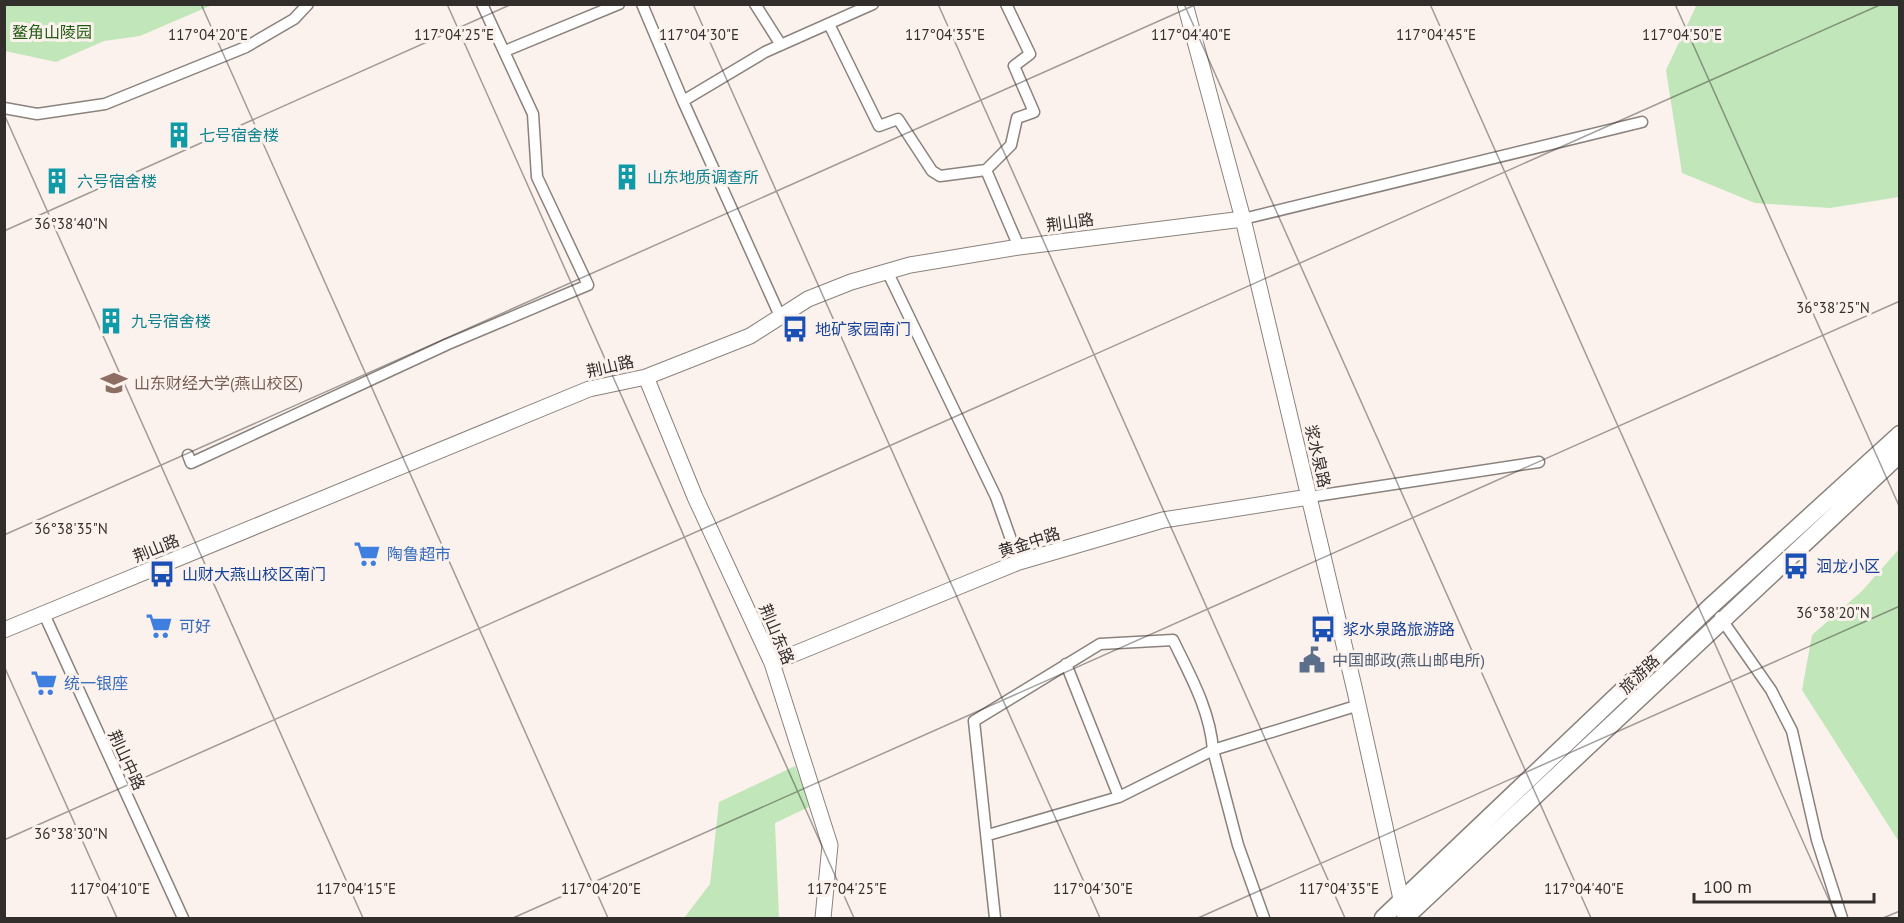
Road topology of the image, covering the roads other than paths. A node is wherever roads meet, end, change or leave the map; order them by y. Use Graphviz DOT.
graph roads {
  1 [pos="308,4"];
  2 [pos="482,4"];
  3 [pos="619,4"];
  4 [pos="642,4"];
  5 [pos="755,4"];
  6 [pos="873,4"];
  7 [pos="1006,4"];
  8 [pos="1185,4"];
  9 [pos="829,24"];
  10 [pos="782,45"];
  11 [pos="504,51"];
  12 [pos="683,101"];
  13 [pos="4,108"];
  14 [pos="1642,122"];
  15 [pos="986,170"];
  16 [pos="1243,219"];
  17 [pos="1019,247"];
  18 [pos="888,273"];
  19 [pos="780,316"];
  20 [pos="646,377"];
  21 [pos="1899,434"];
  22 [pos="1899,454"];
  23 [pos="188,455"];
  24 [pos="1539,462"];
  25 [pos="1309,497"];
  26 [pos="1019,562"];
  27 [pos="1710,606"];
  28 [pos="44,614"];
  29 [pos="1722,620"];
  30 [pos="4,630"];
  31 [pos="771,663"];
  32 [pos="1066,664"];
  33 [pos="1359,705"];
  34 [pos="1213,750"];
  35 [pos="1119,797"];
  36 [pos="988,835"];
  37 [pos="1402,900"];
  38 [pos="183,918"];
  39 [pos="823,918"];
  40 [pos="995,918"];
  41 [pos="1264,918"];
  42 [pos="1383,918"];
  43 [pos="1404,918"];
  44 [pos="1842,918"];
  1 -- 13 [label="street"];
  2 -- 11 [label="street"];
  3 -- 11 [label="street"];
  4 -- 12 [label="street"];
  5 -- 10 [label="street"];
  6 -- 9 [label="street"];
  7 -- 15 [label="street"];
  8 -- 16 [label="main road, 浆水泉路"];
  9 -- 10 [label="street"];
  9 -- 15 [label="street"];
  10 -- 12 [label="street"];
  11 -- 23 [label="street"];
  12 -- 19 [label="street"];
  14 -- 16 [label="street"];
  15 -- 17 [label="street"];
  16 -- 17 [label="main road, 荆山路"];
  16 -- 25 [label="main road, 浆水泉路"];
  17 -- 18 [label="main road, 荆山路"];
  18 -- 19 [label="main road, 荆山路"];
  18 -- 26 [label="street"];
  19 -- 20 [label="main road, 荆山路"];
  20 -- 28 [label="main road, 荆山路"];
  20 -- 31 [label="main road, 荆山东路"];
  21 -- 27 [label="main road, 旅游路"];
  22 -- 29 [label="main road, 旅游路"];
  24 -- 25 [label="street"];
  25 -- 26 [label="main road, 黄金中路"];
  25 -- 33 [label="main road, 浆水泉路"];
  26 -- 31 [label="main road, 黄金中路"];
  27 -- 29 [label="street"];
  27 -- 37 [label="main road, 旅游路"];
  28 -- 30 [label="main road, 荆山路"];
  28 -- 38 [label="street, 荆山中路"];
  29 -- 43 [label="main road, 旅游路"];
  29 -- 44 [label="street"];
  31 -- 39 [label="main road, 荆山东路"];
  32 -- 34 [label="street"];
  32 -- 35 [label="street"];
  32 -- 36 [label="street"];
  33 -- 34 [label="street"];
  33 -- 37 [label="main road, 浆水泉路"];
  34 -- 35 [label="street"];
  34 -- 41 [label="street"];
  35 -- 36 [label="street"];
  36 -- 40 [label="street"];
  37 -- 42 [label="main road, 旅游路"];
  37 -- 43 [label="main road, 浆水泉路"];
}
